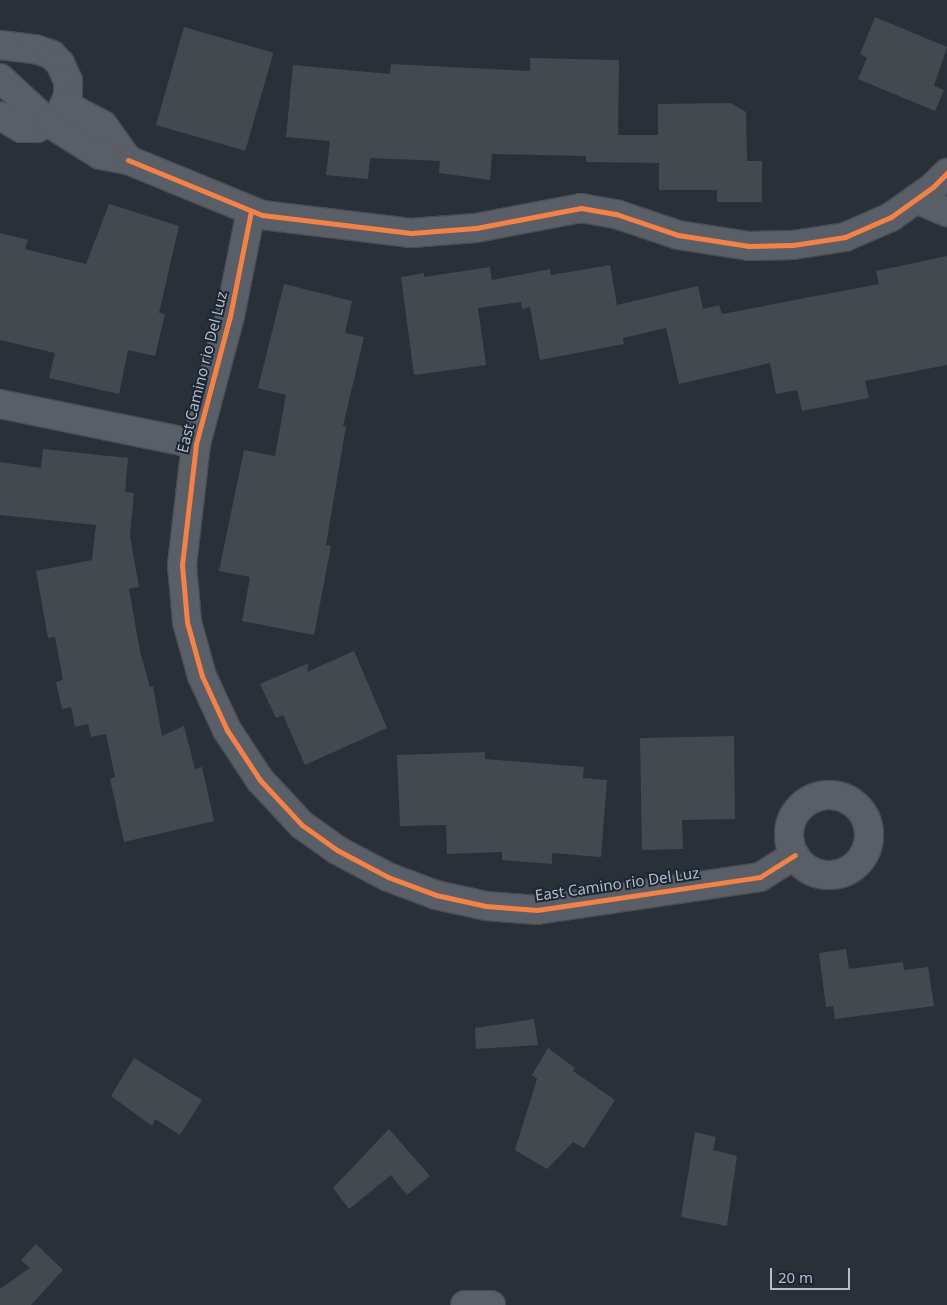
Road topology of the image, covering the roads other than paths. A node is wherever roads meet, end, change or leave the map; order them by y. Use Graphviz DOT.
graph roads {
  1 [pos="0,45"];
  2 [pos="0,78"];
  3 [pos="57,114"];
  4 [pos="0,116"];
  5 [pos="947,173"];
  6 [pos="916,199"];
  7 [pos="251,211"];
  8 [pos="947,212"];
  9 [pos="0,404"];
  10 [pos="196,444"];
  11 [pos="795,855"];
  12 [pos="465,1305"];
  13 [pos="490,1305"];
  1 -- 3 [label="street"];
  2 -- 3 [label="street"];
  3 -- 4 [label="street"];
  3 -- 7 [label="street"];
  5 -- 6 [label="street"];
  6 -- 7 [label="street"];
  6 -- 8 [label="street"];
  7 -- 10 [label="street, East Camino rio Del Luz"];
  9 -- 10 [label="street"];
  10 -- 11 [label="street, East Camino rio Del Luz"];
  12 -- 13 [label="street"];
}
